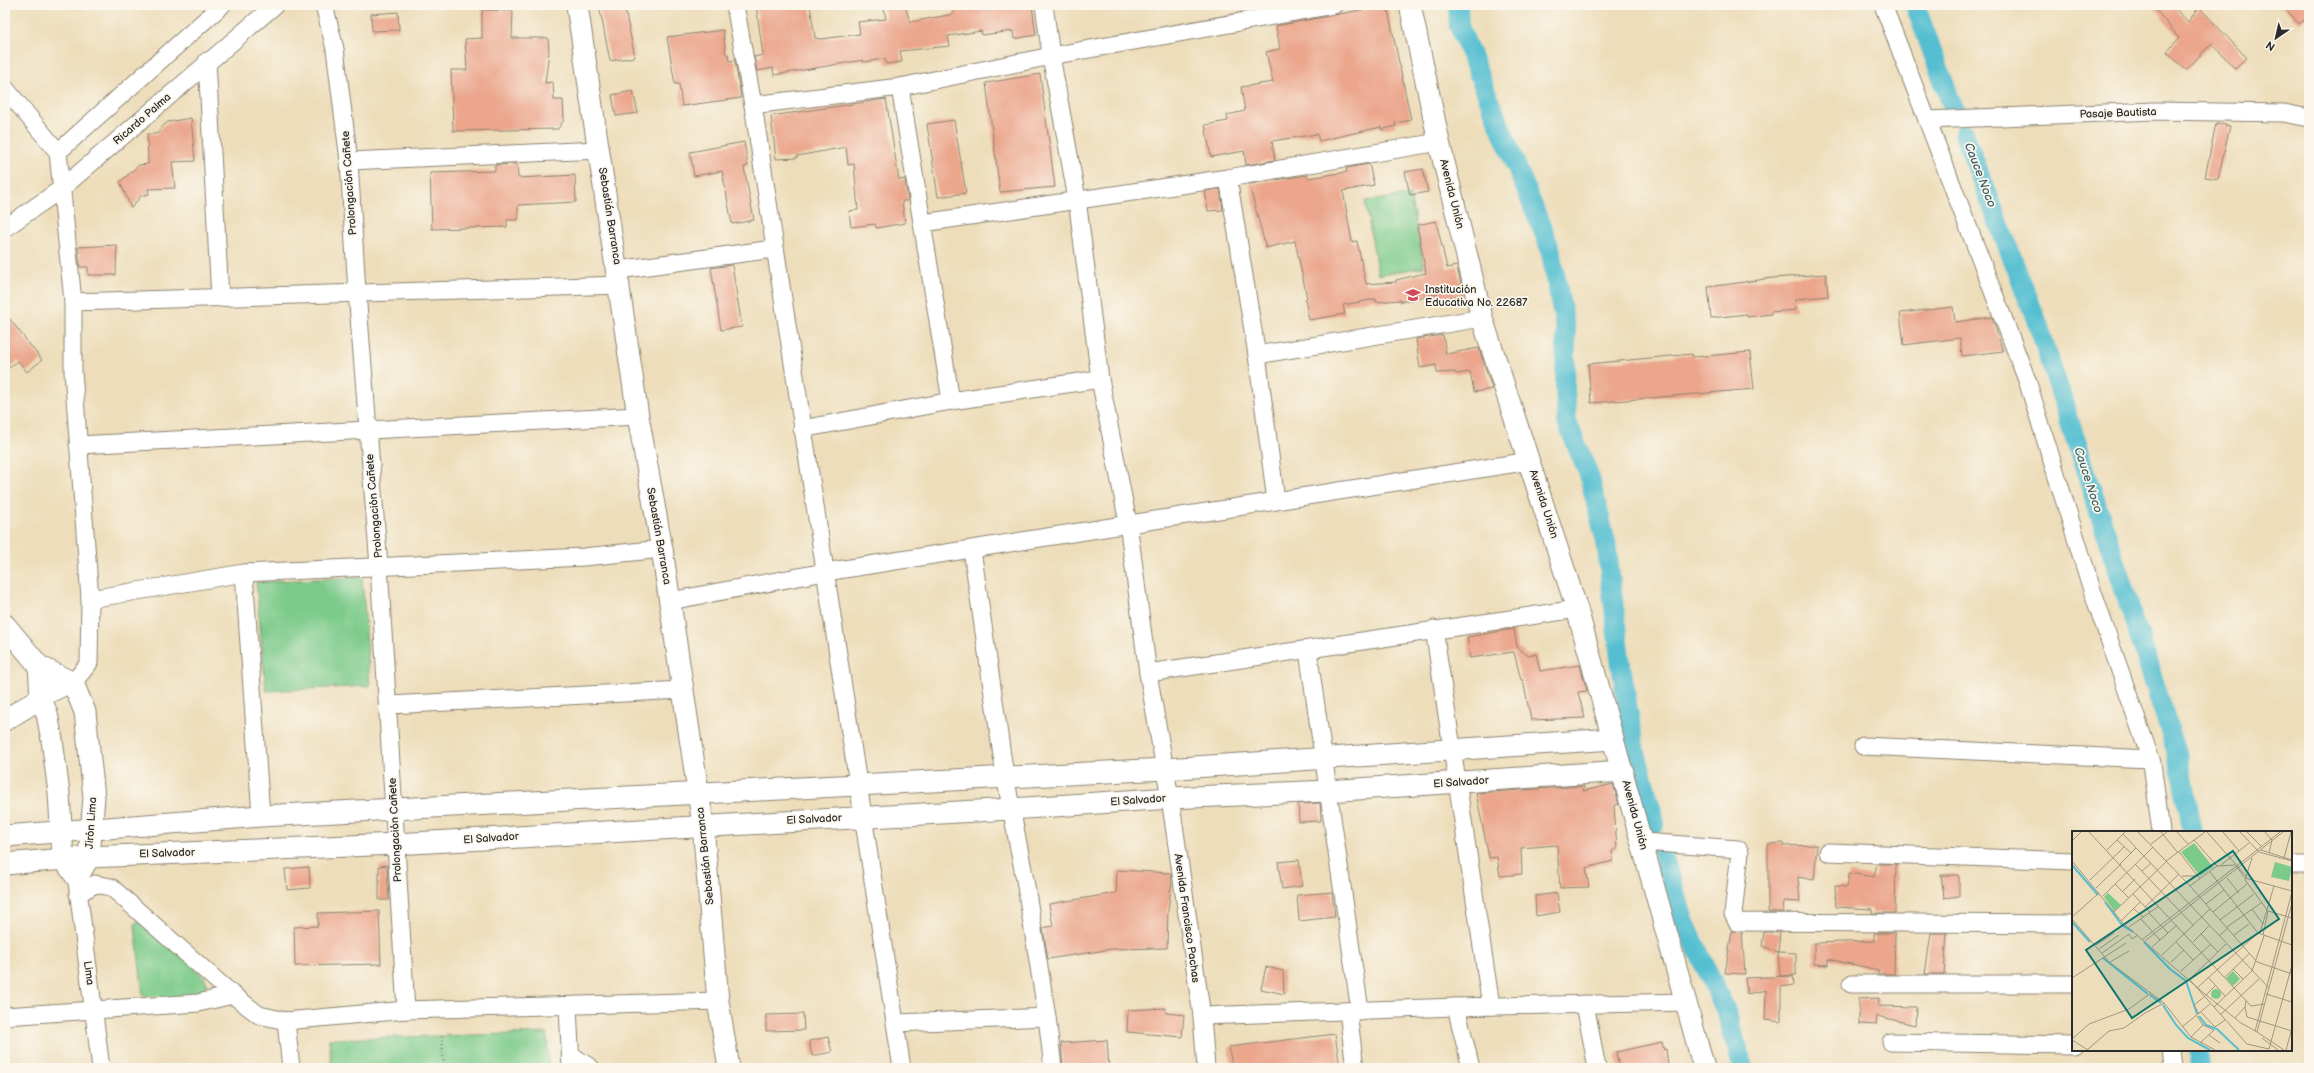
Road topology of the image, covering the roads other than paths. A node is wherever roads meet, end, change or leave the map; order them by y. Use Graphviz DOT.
graph roads {
  1 [pos="222,5"];
  2 [pos="275,5"];
  3 [pos="324,5"];
  4 [pos="578,5"];
  5 [pos="735,5"];
  6 [pos="1044,5"];
  7 [pos="1334,5"];
  8 [pos="1410,5"];
  9 [pos="1883,5"];
  10 [pos="1051,56"];
  11 [pos="207,62"];
  12 [pos="900,86"];
  13 [pos="5,88"];
  14 [pos="752,105"];
  15 [pos="2309,118"];
  16 [pos="1927,120"];
  17 [pos="1439,142"];
  18 [pos="600,150"];
  19 [pos="58,152"];
  20 [pos="349,161"];
  21 [pos="1228,178"];
  22 [pos="61,189"];
  23 [pos="1077,199"];
  24 [pos="923,223"];
  25 [pos="5,228"];
  26 [pos="774,249"];
  27 [pos="620,278"];
  28 [pos="357,292"];
  29 [pos="220,298"];
  30 [pos="73,302"];
  31 [pos="1482,318"];
  32 [pos="1257,355"];
  33 [pos="1100,379"];
  34 [pos="951,401"];
  35 [pos="638,416"];
  36 [pos="802,429"];
  37 [pos="368,431"];
  38 [pos="78,445"];
  39 [pos="1530,461"];
  40 [pos="1276,501"];
  41 [pos="1128,523"];
  42 [pos="662,549"];
  43 [pos="972,550"];
  44 [pos="379,566"];
  45 [pos="825,572"];
  46 [pos="244,574"];
  47 [pos="90,599"];
  48 [pos="670,600"];
  49 [pos="1577,609"];
  50 [pos="5,625"];
  51 [pos="1434,629"];
  52 [pos="1308,651"];
  53 [pos="39,666"];
  54 [pos="1148,673"];
  55 [pos="73,682"];
  56 [pos="683,690"];
  57 [pos="41,698"];
  58 [pos="388,705"];
  59 [pos="5,720"];
  60 [pos="1613,739"];
  61 [pos="1863,746"];
  62 [pos="1453,748"];
  63 [pos="1324,758"];
  64 [pos="2151,759"];
  65 [pos="1164,769"];
  66 [pos="1623,771"];
  67 [pos="1005,776"];
  68 [pos="1457,783"];
  69 [pos="857,786"];
  70 [pos="1328,791"];
  71 [pos="698,794"];
  72 [pos="1170,798"];
  73 [pos="394,809"];
  74 [pos="1011,809"];
  75 [pos="261,816"];
  76 [pos="862,817"];
  77 [pos="703,825"];
  78 [pos="91,828"];
  79 [pos="61,830"];
  80 [pos="2161,831"];
  81 [pos="5,836"];
  82 [pos="1642,842"];
  83 [pos="395,844"];
  84 [pos="1828,852"];
  85 [pos="89,857"];
  86 [pos="63,858"];
  87 [pos="2072,862"];
  88 [pos="5,864"];
  89 [pos="2292,865"];
  90 [pos="2309,865"];
  91 [pos="78,886"];
  92 [pos="2072,924"];
  93 [pos="1851,984"];
  94 [pos="2072,984"];
  95 [pos="232,995"];
  96 [pos="718,1001"];
  97 [pos="1686,1002"];
  98 [pos="1585,1004"];
  99 [pos="1456,1006"];
  100 [pos="1491,1006"];
  101 [pos="568,1007"];
  102 [pos="94,1010"];
  103 [pos="406,1010"];
  104 [pos="1354,1011"];
  105 [pos="5,1016"];
  106 [pos="1202,1016"];
  107 [pos="1047,1017"];
  108 [pos="286,1021"];
  109 [pos="896,1023"];
  110 [pos="1891,1042"];
  111 [pos="2072,1045"];
  112 [pos="2171,1051"];
  113 [pos="571,1062"];
  114 [pos="101,1068"];
  115 [pos="291,1068"];
  116 [pos="591,1068"];
  117 [pos="729,1068"];
  118 [pos="902,1068"];
  119 [pos="1053,1068"];
  120 [pos="1206,1068"];
  121 [pos="1355,1068"];
  122 [pos="1471,1068"];
  123 [pos="1597,1068"];
  124 [pos="1704,1068"];
  125 [pos="2172,1068"];
  1 -- 19 [label="street"];
  2 -- 11 [label="street, Ricardo Palma"];
  3 -- 20 [label="street, Prolongación Cañete"];
  4 -- 18 [label="street, Sebastián Barranca"];
  5 -- 14 [label="street"];
  6 -- 10 [label="street, Avenida Francisco Pachas"];
  7 -- 10 [label="street"];
  8 -- 17 [label="street, Avenida Unión"];
  9 -- 16 [label="street"];
  10 -- 12 [label="street"];
  10 -- 23 [label="street, Avenida Francisco Pachas"];
  11 -- 22 [label="street, Ricardo Palma"];
  11 -- 29 [label="street"];
  12 -- 14 [label="street"];
  12 -- 24 [label="street"];
  13 -- 19 [label="street"];
  14 -- 26 [label="street"];
  15 -- 16 [label="street, Pasaje Bautista"];
  16 -- 64 [label="street"];
  17 -- 21 [label="street"];
  17 -- 31 [label="street, Avenida Unión"];
  18 -- 20 [label="street"];
  18 -- 27 [label="street, Sebastián Barranca"];
  19 -- 22 [label="street"];
  20 -- 28 [label="street, Prolongación Cañete"];
  21 -- 23 [label="street"];
  21 -- 32 [label="street"];
  22 -- 25 [label="street, Ricardo Palma"];
  22 -- 30 [label="street"];
  23 -- 24 [label="street"];
  23 -- 33 [label="street, Avenida Francisco Pachas"];
  24 -- 34 [label="street"];
  26 -- 27 [label="street"];
  26 -- 36 [label="street"];
  27 -- 28 [label="street"];
  27 -- 35 [label="street, Sebastián Barranca"];
  28 -- 29 [label="street"];
  28 -- 37 [label="street, Prolongación Cañete"];
  29 -- 30 [label="street"];
  30 -- 38 [label="street"];
  31 -- 32 [label="street"];
  31 -- 39 [label="street, Avenida Unión"];
  32 -- 40 [label="street"];
  33 -- 34 [label="street"];
  33 -- 41 [label="street, Avenida Francisco Pachas"];
  34 -- 36 [label="street"];
  35 -- 37 [label="street"];
  35 -- 42 [label="street, Sebastián Barranca"];
  36 -- 45 [label="street"];
  37 -- 38 [label="street"];
  37 -- 44 [label="street, Prolongación Cañete"];
  38 -- 47 [label="street"];
  39 -- 40 [label="street"];
  39 -- 49 [label="street, Avenida Unión"];
  40 -- 41 [label="street"];
  41 -- 43 [label="street"];
  41 -- 54 [label="street, Avenida Francisco Pachas"];
  42 -- 44 [label="street"];
  42 -- 48 [label="street, Sebastián Barranca"];
  43 -- 45 [label="street"];
  43 -- 67 [label="street"];
  44 -- 46 [label="street"];
  44 -- 58 [label="street, Prolongación Cañete"];
  45 -- 48 [label="street"];
  45 -- 69 [label="street"];
  46 -- 47 [label="street"];
  46 -- 75 [label="street"];
  47 -- 55 [label="street"];
  48 -- 56 [label="street, Sebastián Barranca"];
  49 -- 51 [label="street"];
  49 -- 60 [label="street, Avenida Unión"];
  50 -- 53 [label="street"];
  51 -- 52 [label="street"];
  51 -- 62 [label="street"];
  52 -- 54 [label="street"];
  52 -- 63 [label="street"];
  53 -- 55 [label="street"];
  53 -- 57 [label="street"];
  54 -- 65 [label="street, Avenida Francisco Pachas"];
  55 -- 57 [label="street"];
  55 -- 78 [label="street, Jirón Lima"];
  56 -- 58 [label="street"];
  56 -- 71 [label="street, Sebastián Barranca"];
  57 -- 59 [label="street"];
  57 -- 79 [label="street"];
  58 -- 73 [label="street, Prolongación Cañete"];
  60 -- 62 [label="street"];
  60 -- 66 [label="street, Avenida Unión"];
  61 -- 64 [label="street"];
  62 -- 63 [label="street"];
  62 -- 68 [label="street"];
  63 -- 65 [label="street"];
  63 -- 70 [label="street"];
  64 -- 80 [label="street"];
  65 -- 67 [label="street"];
  65 -- 72 [label="street, Avenida Francisco Pachas"];
  66 -- 68 [label="street, El Salvador"];
  66 -- 82 [label="street, Avenida Unión"];
  67 -- 69 [label="street"];
  67 -- 74 [label="street"];
  68 -- 70 [label="street, El Salvador"];
  68 -- 100 [label="street"];
  69 -- 71 [label="street"];
  69 -- 76 [label="street"];
  70 -- 72 [label="street, El Salvador"];
  70 -- 104 [label="street"];
  71 -- 73 [label="street"];
  71 -- 77 [label="street, Sebastián Barranca"];
  72 -- 74 [label="street, El Salvador"];
  72 -- 106 [label="street, Avenida Francisco Pachas"];
  73 -- 75 [label="street"];
  73 -- 83 [label="street, Prolongación Cañete"];
  74 -- 76 [label="street, El Salvador"];
  74 -- 107 [label="street"];
  75 -- 78 [label="street"];
  76 -- 77 [label="street, El Salvador"];
  76 -- 109 [label="street"];
  77 -- 83 [label="street, El Salvador"];
  77 -- 96 [label="street, Sebastián Barranca"];
  78 -- 79 [label="street"];
  78 -- 85 [label="street, Jirón Lima"];
  79 -- 81 [label="street"];
  79 -- 86 [label="street"];
  82 -- 92 [label="street"];
  82 -- 97 [label="street, Avenida Unión"];
  83 -- 85 [label="street, El Salvador"];
  83 -- 103 [label="street, Prolongación Cañete"];
  84 -- 87 [label="street"];
  85 -- 86 [label="street, El Salvador"];
  85 -- 91 [label="street, Jirón Lima"];
  86 -- 88 [label="street, El Salvador"];
  86 -- 91 [label="street"];
  89 -- 90 [label="street"];
  91 -- 95 [label="street"];
  91 -- 102 [label="street, Lima"];
  93 -- 94 [label="street"];
  95 -- 102 [label="street"];
  95 -- 108 [label="street"];
  96 -- 101 [label="street"];
  96 -- 117 [label="street, Sebastián Barranca"];
  97 -- 98 [label="street"];
  97 -- 124 [label="street, Avenida Unión"];
  98 -- 100 [label="street"];
  98 -- 123 [label="street"];
  99 -- 100 [label="street"];
  99 -- 104 [label="street"];
  99 -- 122 [label="street"];
  101 -- 103 [label="street"];
  101 -- 113 [label="street"];
  102 -- 105 [label="street"];
  102 -- 114 [label="street, Lima"];
  103 -- 108 [label="street"];
  104 -- 106 [label="street"];
  104 -- 121 [label="street"];
  106 -- 120 [label="street, Avenida Francisco Pachas"];
  107 -- 109 [label="street"];
  107 -- 119 [label="street"];
  108 -- 115 [label="street"];
  109 -- 118 [label="street"];
  110 -- 111 [label="street"];
  112 -- 125 [label="street"];
  113 -- 116 [label="street"];
}
